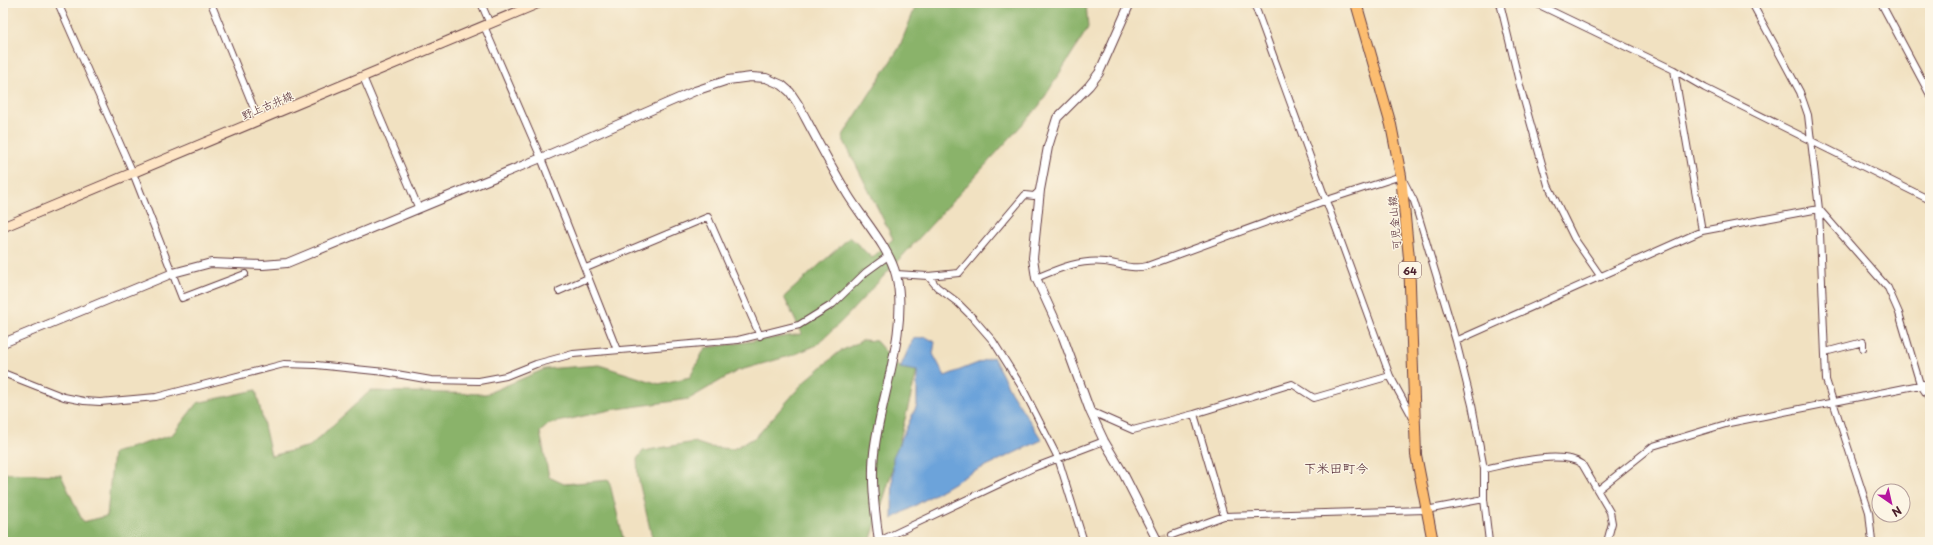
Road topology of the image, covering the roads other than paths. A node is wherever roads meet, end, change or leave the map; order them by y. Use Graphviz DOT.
graph roads {
  1 [pos="58,3"];
  2 [pos="210,3"];
  3 [pos="481,3"];
  4 [pos="539,3"];
  5 [pos="1130,3"];
  6 [pos="1254,3"];
  7 [pos="1356,3"];
  8 [pos="1500,3"];
  9 [pos="1535,3"];
  10 [pos="1752,3"];
  11 [pos="1881,3"];
  12 [pos="487,25"];
  13 [pos="1674,70"];
  14 [pos="363,77"];
  15 [pos="1930,95"];
  16 [pos="259,121"];
  17 [pos="1811,141"];
  18 [pos="541,158"];
  19 [pos="132,173"];
  20 [pos="1401,176"];
  21 [pos="1040,190"];
  22 [pos="1327,200"];
  23 [pos="1930,200"];
  24 [pos="419,209"];
  25 [pos="1819,209"];
  26 [pos="3,227"];
  27 [pos="1702,231"];
  28 [pos="888,256"];
  29 [pos="586,268"];
  30 [pos="173,273"];
  31 [pos="245,274"];
  32 [pos="896,274"];
  33 [pos="928,276"];
  34 [pos="1602,277"];
  35 [pos="588,278"];
  36 [pos="1036,278"];
  37 [pos="559,291"];
  38 [pos="760,336"];
  39 [pos="1456,341"];
  40 [pos="3,343"];
  41 [pos="1862,348"];
  42 [pos="617,350"];
  43 [pos="1825,352"];
  44 [pos="3,373"];
  45 [pos="1390,376"];
  46 [pos="1930,383"];
  47 [pos="1920,384"];
  48 [pos="1930,399"];
  49 [pos="1833,402"];
  50 [pos="1090,412"];
  51 [pos="1194,414"];
  52 [pos="1416,423"];
  53 [pos="1104,441"];
  54 [pos="1058,458"];
  55 [pos="1484,469"];
  56 [pos="1598,490"];
  57 [pos="1484,500"];
  58 [pos="1426,510"];
  59 [pos="1224,516"];
  60 [pos="1172,535"];
  61 [pos="879,542"];
  62 [pos="1084,542"];
  63 [pos="1158,542"];
  64 [pos="1433,542"];
  65 [pos="1489,542"];
  66 [pos="1607,542"];
  67 [pos="1872,542"];
  1 -- 19 [label="street"];
  2 -- 16 [label="street"];
  3 -- 12 [label="street"];
  4 -- 12 [label="main road, 野上古井線"];
  5 -- 21 [label="street"];
  6 -- 22 [label="street"];
  7 -- 20 [label="main road, 可児金山線 / 64"];
  8 -- 34 [label="street"];
  9 -- 13 [label="street"];
  10 -- 17 [label="street"];
  11 -- 15 [label="street"];
  12 -- 14 [label="main road, 野上古井線"];
  12 -- 18 [label="street"];
  13 -- 17 [label="street"];
  13 -- 27 [label="street"];
  14 -- 16 [label="main road, 野上古井線"];
  14 -- 24 [label="street"];
  16 -- 19 [label="main road, 野上古井線"];
  17 -- 23 [label="street"];
  17 -- 25 [label="street"];
  18 -- 24 [label="street"];
  18 -- 28 [label="street"];
  18 -- 29 [label="street"];
  19 -- 26 [label="main road, 野上古井線"];
  19 -- 30 [label="street"];
  20 -- 22 [label="street"];
  20 -- 39 [label="street"];
  20 -- 52 [label="main road, 可児金山線 / 64"];
  21 -- 33 [label="street"];
  21 -- 36 [label="street"];
  22 -- 36 [label="street"];
  22 -- 45 [label="street"];
  24 -- 30 [label="street"];
  25 -- 27 [label="street"];
  25 -- 43 [label="street"];
  25 -- 47 [label="street"];
  27 -- 34 [label="street"];
  28 -- 32 [label="street"];
  28 -- 38 [label="street"];
  29 -- 35 [label="street"];
  29 -- 38 [label="street"];
  30 -- 31 [label="street"];
  30 -- 40 [label="street"];
  32 -- 33 [label="street"];
  32 -- 61 [label="street"];
  33 -- 54 [label="street"];
  34 -- 39 [label="street"];
  35 -- 37 [label="street"];
  35 -- 42 [label="street"];
  36 -- 50 [label="street"];
  38 -- 42 [label="street"];
  39 -- 55 [label="street"];
  41 -- 43 [label="street"];
  42 -- 44 [label="street"];
  43 -- 49 [label="street"];
  45 -- 51 [label="street"];
  45 -- 52 [label="street"];
  46 -- 47 [label="street"];
  47 -- 48 [label="street"];
  47 -- 49 [label="street"];
  49 -- 56 [label="street"];
  49 -- 67 [label="street"];
  50 -- 51 [label="street"];
  50 -- 53 [label="street"];
  51 -- 59 [label="street"];
  52 -- 58 [label="main road, 可児金山線 / 64"];
  53 -- 54 [label="street"];
  53 -- 63 [label="street"];
  54 -- 61 [label="street"];
  54 -- 62 [label="street"];
  55 -- 56 [label="street"];
  55 -- 57 [label="street"];
  56 -- 66 [label="street"];
  57 -- 58 [label="street"];
  57 -- 65 [label="street"];
  58 -- 59 [label="street"];
  58 -- 64 [label="main road, 可児金山線 / 64"];
  59 -- 60 [label="street"];
}
